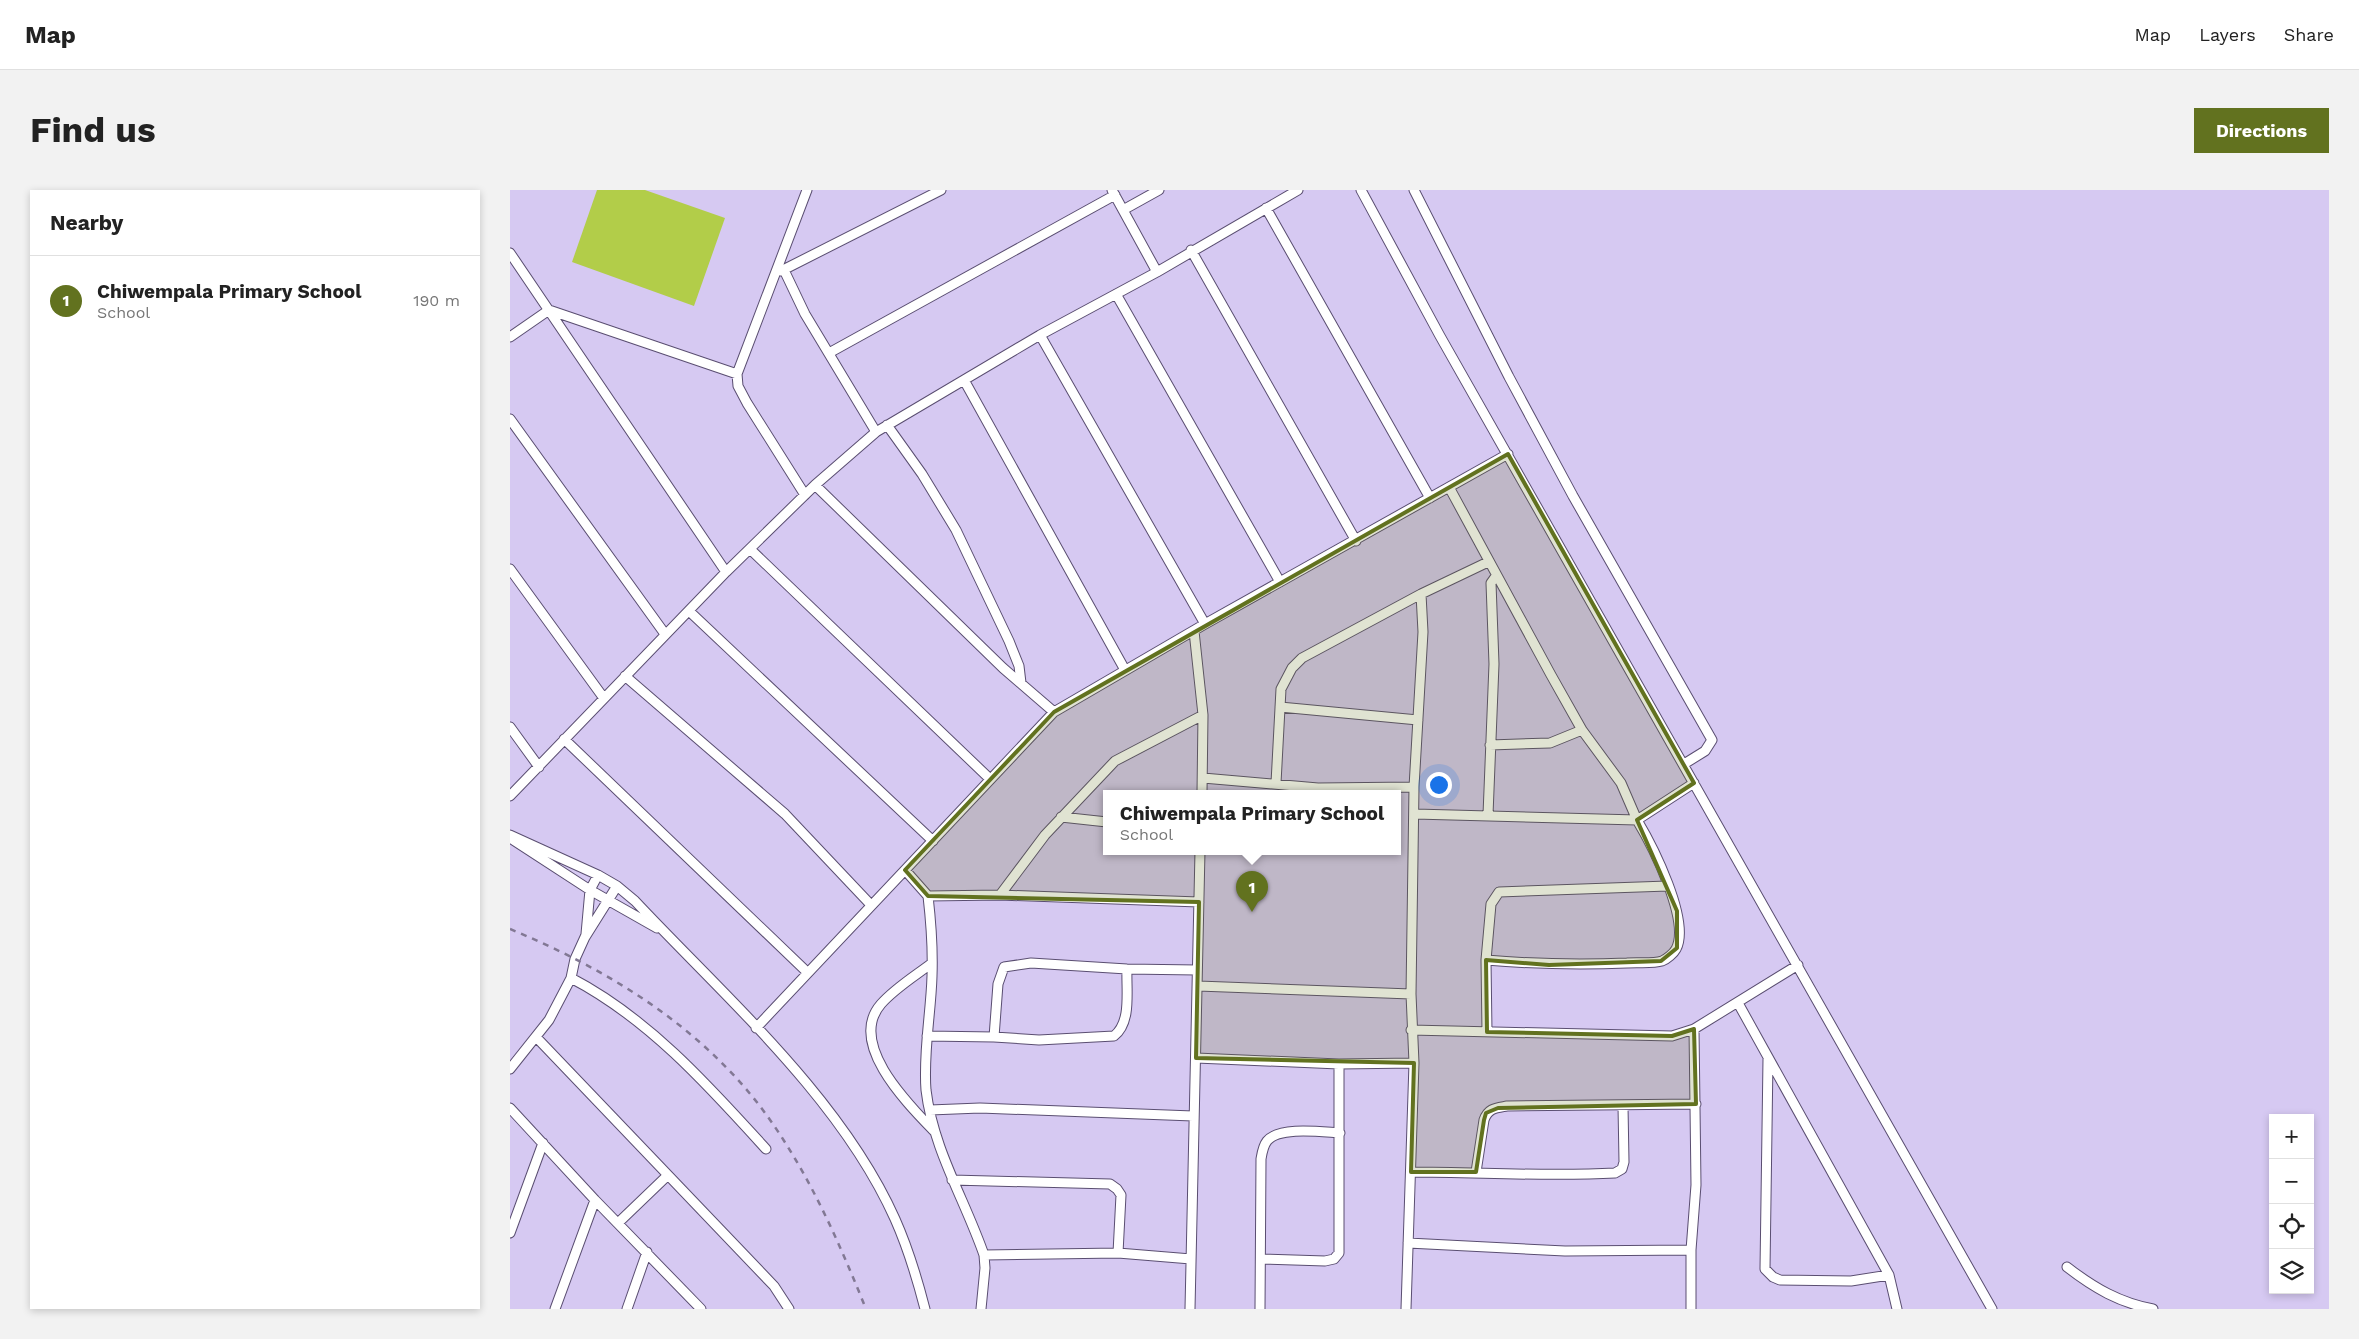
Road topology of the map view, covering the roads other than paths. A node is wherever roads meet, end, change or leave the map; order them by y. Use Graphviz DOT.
graph roads {
  1 [pos="807,190"];
  2 [pos="941,190"];
  3 [pos="1159,190"];
  4 [pos="1298,190"];
  5 [pos="1361,190"];
  6 [pos="1414,190"];
  7 [pos="1114,193"];
  8 [pos="1266,208"];
  9 [pos="1123,210"];
  10 [pos="1191,250"];
  11 [pos="510,253"];
  12 [pos="781,272"];
  13 [pos="1157,272"];
  14 [pos="1116,294"];
  15 [pos="549,310"];
  16 [pos="1040,335"];
  17 [pos="510,336"];
  18 [pos="829,353"];
  19 [pos="737,374"];
  20 [pos="964,380"];
  21 [pos="510,419"];
  22 [pos="887,425"];
  23 [pos="876,432"];
  24 [pos="1508,454"];
  25 [pos="815,486"];
  26 [pos="1449,487"];
  27 [pos="805,495"];
  28 [pos="1430,498"];
  29 [pos="1356,541"];
  30 [pos="750,549"];
  31 [pos="1488,562"];
  32 [pos="510,569"];
  33 [pos="726,572"];
  34 [pos="1496,576"];
  35 [pos="1280,582"];
  36 [pos="1420,594"];
  37 [pos="689,611"];
  38 [pos="1205,624"];
  39 [pos="1194,631"];
  40 [pos="665,634"];
  41 [pos="1125,670"];
  42 [pos="625,676"];
  43 [pos="1021,683"];
  44 [pos="603,697"];
  45 [pos="1280,707"];
  46 [pos="1054,712"];
  47 [pos="1203,715"];
  48 [pos="1418,720"];
  49 [pos="510,727"];
  50 [pos="1582,730"];
  51 [pos="564,740"];
  52 [pos="1490,745"];
  53 [pos="1684,764"];
  54 [pos="539,766"];
  55 [pos="1203,778"];
  56 [pos="990,779"];
  57 [pos="1276,783"];
  58 [pos="1694,783"];
  59 [pos="1414,787"];
  60 [pos="1202,790"];
  61 [pos="510,796"];
  62 [pos="1415,814"];
  63 [pos="1488,815"];
  64 [pos="1061,817"];
  65 [pos="1637,820"];
  66 [pos="1103,822"];
  67 [pos="510,836"];
  68 [pos="933,841"];
  69 [pos="1200,855"];
  70 [pos="905,870"];
  71 [pos="598,875"];
  72 [pos="617,886"];
  73 [pos="1668,886"];
  74 [pos="590,890"];
  75 [pos="1000,895"];
  76 [pos="928,896"];
  77 [pos="609,901"];
  78 [pos="1199,902"];
  79 [pos="871,905"];
  80 [pos="661,930"];
  81 [pos="585,936"];
  82 [pos="1486,960"];
  83 [pos="932,962"];
  84 [pos="1798,965"];
  85 [pos="1128,969"];
  86 [pos="1197,970"];
  87 [pos="808,972"];
  88 [pos="571,978"];
  89 [pos="1198,986"];
  90 [pos="1411,994"];
  91 [pos="1738,1002"];
  92 [pos="756,1028"];
  93 [pos="1694,1029"];
  94 [pos="1411,1030"];
  95 [pos="1487,1032"];
  96 [pos="927,1036"];
  97 [pos="536,1037"];
  98 [pos="994,1037"];
  99 [pos="1196,1058"];
  100 [pos="1768,1059"];
  101 [pos="1339,1064"];
  102 [pos="1414,1064"];
  103 [pos="510,1069"];
  104 [pos="1696,1104"];
  105 [pos="1623,1106"];
  106 [pos="510,1108"];
  107 [pos="930,1110"];
  108 [pos="1193,1116"];
  109 [pos="936,1133"];
  110 [pos="1340,1133"];
  111 [pos="543,1142"];
  112 [pos="766,1149"];
  113 [pos="1411,1172"];
  114 [pos="1476,1172"];
  115 [pos="668,1174"];
  116 [pos="952,1180"];
  117 [pos="595,1200"];
  118 [pos="618,1222"];
  119 [pos="510,1233"];
  120 [pos="1408,1243"];
  121 [pos="1691,1250"];
  122 [pos="647,1252"];
  123 [pos="1118,1254"];
  124 [pos="984,1255"];
  125 [pos="1191,1259"];
  126 [pos="1262,1259"];
  127 [pos="2067,1267"];
  128 [pos="1889,1275"];
  129 [pos="555,1309"];
  130 [pos="626,1309"];
  131 [pos="700,1309"];
  132 [pos="789,1309"];
  133 [pos="924,1309"];
  134 [pos="981,1309"];
  135 [pos="1190,1309"];
  136 [pos="1260,1309"];
  137 [pos="1406,1309"];
  138 [pos="1691,1309"];
  139 [pos="1897,1309"];
  140 [pos="1992,1309"];
  141 [pos="2153,1309"];
  1 -- 12 [label="street"];
  2 -- 12 [label="street"];
  3 -- 9 [label="street"];
  4 -- 8 [label="street"];
  5 -- 24 [label="street"];
  6 -- 53 [label="street"];
  7 -- 9 [label="street"];
  7 -- 18 [label="street"];
  8 -- 10 [label="street"];
  8 -- 28 [label="street"];
  9 -- 13 [label="street"];
  10 -- 13 [label="street"];
  10 -- 29 [label="street"];
  11 -- 15 [label="street"];
  12 -- 18 [label="street"];
  12 -- 19 [label="street"];
  13 -- 14 [label="street"];
  14 -- 16 [label="street"];
  14 -- 35 [label="street"];
  15 -- 17 [label="street"];
  15 -- 19 [label="street"];
  15 -- 33 [label="street"];
  16 -- 20 [label="street"];
  16 -- 38 [label="street"];
  18 -- 23 [label="street"];
  19 -- 27 [label="street"];
  20 -- 22 [label="street"];
  20 -- 41 [label="street"];
  21 -- 40 [label="street"];
  22 -- 23 [label="street"];
  22 -- 43 [label="street"];
  23 -- 25 [label="street"];
  24 -- 26 [label="street"];
  24 -- 53 [label="street"];
  25 -- 27 [label="street"];
  25 -- 43 [label="street"];
  26 -- 28 [label="street"];
  26 -- 31 [label="street"];
  27 -- 30 [label="street"];
  28 -- 29 [label="street"];
  29 -- 35 [label="street"];
  30 -- 33 [label="street"];
  30 -- 56 [label="street"];
  31 -- 34 [label="street"];
  31 -- 36 [label="street"];
  32 -- 44 [label="street"];
  33 -- 37 [label="street"];
  34 -- 50 [label="street"];
  34 -- 52 [label="street"];
  35 -- 38 [label="street"];
  36 -- 45 [label="street"];
  36 -- 48 [label="street"];
  37 -- 40 [label="street"];
  37 -- 68 [label="street"];
  38 -- 39 [label="street"];
  39 -- 41 [label="street"];
  39 -- 47 [label="street"];
  40 -- 42 [label="street"];
  41 -- 46 [label="street"];
  42 -- 44 [label="street"];
  42 -- 79 [label="street"];
  43 -- 46 [label="street"];
  44 -- 51 [label="street"];
  45 -- 48 [label="street"];
  45 -- 57 [label="street"];
  46 -- 56 [label="street"];
  47 -- 55 [label="street"];
  47 -- 64 [label="street"];
  48 -- 59 [label="street"];
  49 -- 54 [label="street"];
  50 -- 52 [label="street"];
  50 -- 65 [label="street"];
  51 -- 54 [label="street"];
  51 -- 87 [label="street"];
  52 -- 63 [label="street"];
  53 -- 58 [label="street"];
  54 -- 61 [label="street"];
  55 -- 57 [label="street"];
  55 -- 60 [label="street"];
  56 -- 68 [label="street"];
  57 -- 59 [label="street"];
  58 -- 65 [label="street"];
  58 -- 84 [label="street"];
  59 -- 62 [label="street"];
  62 -- 63 [label="street"];
  62 -- 90 [label="street"];
  63 -- 65 [label="street"];
  64 -- 66 [label="street"];
  64 -- 75 [label="street"];
  65 -- 73 [label="street"];
  67 -- 71 [label="street"];
  67 -- 74 [label="street"];
  68 -- 70 [label="street"];
  69 -- 78 [label="street"];
  70 -- 76 [label="street"];
  70 -- 79 [label="street"];
  71 -- 72 [label="street"];
  71 -- 74 [label="street"];
  72 -- 77 [label="street"];
  72 -- 80 [label="street"];
  73 -- 82 [label="street"];
  73 -- 82 [label="street"];
  74 -- 77 [label="street"];
  74 -- 81 [label="street"];
  75 -- 76 [label="street"];
  75 -- 78 [label="street"];
  76 -- 83 [label="street"];
  77 -- 80 [label="street"];
  77 -- 81 [label="street"];
  78 -- 86 [label="street"];
  79 -- 87 [label="street"];
  80 -- 92 [label="street"];
  81 -- 88 [label="street"];
  82 -- 95 [label="street"];
  83 -- 96 [label="street"];
  83 -- 109 [label="street"];
  84 -- 91 [label="street"];
  84 -- 140 [label="street"];
  85 -- 86 [label="street"];
  85 -- 98 [label="street"];
  85 -- 98 [label="street"];
  86 -- 89 [label="street"];
  87 -- 92 [label="street"];
  88 -- 97 [label="street"];
  88 -- 112 [label="street"];
  89 -- 90 [label="street"];
  89 -- 99 [label="street"];
  90 -- 94 [label="street"];
  91 -- 93 [label="street"];
  91 -- 100 [label="street"];
  92 -- 133 [label="street"];
  93 -- 95 [label="street"];
  93 -- 104 [label="street"];
  94 -- 95 [label="street"];
  94 -- 102 [label="street"];
  96 -- 98 [label="street"];
  96 -- 107 [label="street"];
  97 -- 103 [label="street"];
  97 -- 115 [label="street"];
  99 -- 101 [label="street"];
  99 -- 108 [label="street"];
  100 -- 128 [label="street"];
  100 -- 128 [label="street"];
  101 -- 102 [label="street"];
  101 -- 110 [label="street"];
  102 -- 113 [label="street"];
  104 -- 105 [label="street"];
  104 -- 121 [label="street"];
  105 -- 114 [label="street"];
  105 -- 114 [label="street"];
  106 -- 111 [label="street"];
  107 -- 108 [label="street"];
  107 -- 109 [label="street"];
  108 -- 125 [label="street"];
  109 -- 116 [label="street"];
  110 -- 126 [label="street"];
  110 -- 126 [label="street"];
  111 -- 117 [label="street"];
  111 -- 119 [label="street"];
  113 -- 114 [label="street"];
  113 -- 120 [label="street"];
  115 -- 118 [label="street"];
  115 -- 132 [label="street"];
  116 -- 123 [label="street"];
  116 -- 124 [label="street"];
  117 -- 118 [label="street"];
  117 -- 129 [label="street"];
  118 -- 122 [label="street"];
  120 -- 121 [label="street"];
  120 -- 137 [label="street"];
  121 -- 138 [label="street"];
  122 -- 130 [label="street"];
  122 -- 131 [label="street"];
  123 -- 124 [label="street"];
  123 -- 125 [label="street"];
  124 -- 134 [label="street"];
  125 -- 135 [label="street"];
  126 -- 136 [label="street"];
  127 -- 141 [label="street"];
  128 -- 139 [label="street"];
}
